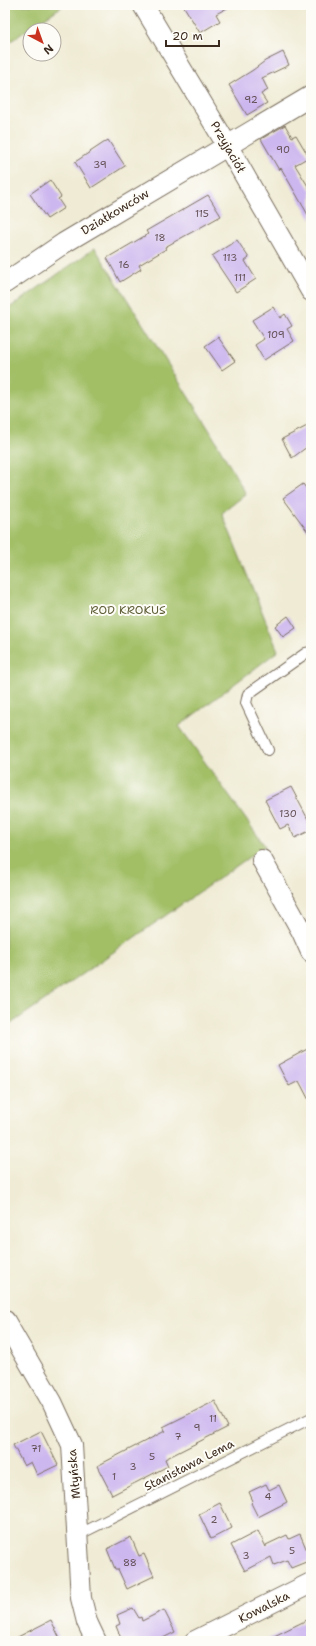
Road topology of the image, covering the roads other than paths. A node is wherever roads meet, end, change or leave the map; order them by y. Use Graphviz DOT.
graph roads {
  1 [pos="143,5"];
  2 [pos="311,96"];
  3 [pos="227,145"];
  4 [pos="5,283"];
  5 [pos="311,291"];
  6 [pos="311,652"];
  7 [pos="268,750"];
  8 [pos="262,860"];
  9 [pos="311,952"];
  10 [pos="5,1321"];
  11 [pos="311,1418"];
  12 [pos="78,1535"];
  13 [pos="311,1583"];
  14 [pos="96,1641"];
  15 [pos="195,1641"];
  1 -- 3 [label="street, Przyjaciół"];
  2 -- 3 [label="street, Działkowców"];
  3 -- 4 [label="street, Działkowców"];
  3 -- 5 [label="street, Przyjaciół"];
  6 -- 7 [label="lane"];
  8 -- 9 [label="street"];
  10 -- 12 [label="street, Młyńska"];
  11 -- 12 [label="lane, Stanisława Lema"];
  12 -- 14 [label="street, Młyńska"];
  13 -- 15 [label="street, Kowalska"];
}
